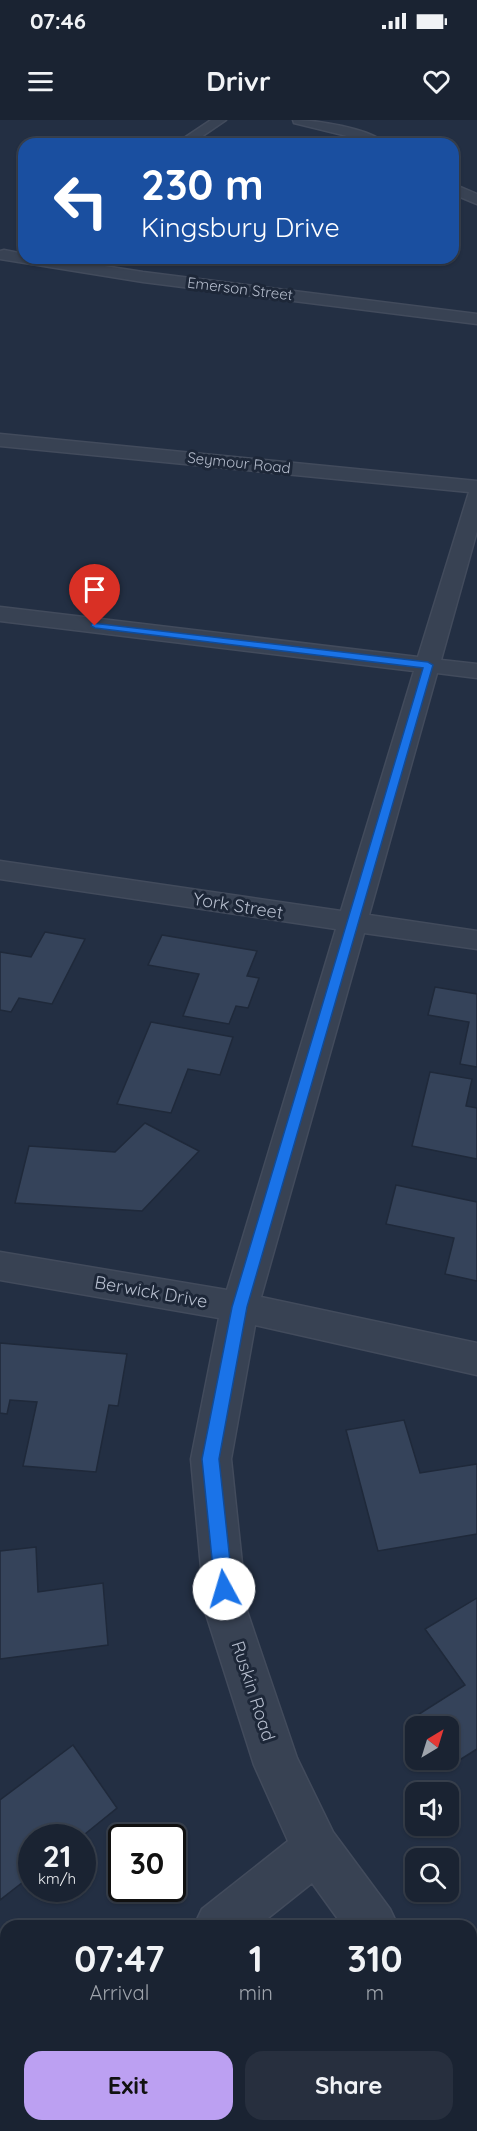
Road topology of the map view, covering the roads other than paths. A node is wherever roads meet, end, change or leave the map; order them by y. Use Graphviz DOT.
graph roads {
  1 [pos="220,120"];
  2 [pos="299,120"];
  3 [pos="192,138"];
  4 [pos="364,138"];
  5 [pos="459,191"];
  6 [pos="477,200"];
  7 [pos="18,247"];
  8 [pos="2,256"];
  9 [pos="18,258"];
  10 [pos="56,264"];
  11 [pos="477,319"];
  12 [pos="0,440"];
  13 [pos="477,487"];
  14 [pos="477,495"];
  15 [pos="0,614"];
  16 [pos="428,665"];
  17 [pos="477,671"];
  18 [pos="0,870"];
  19 [pos="353,923"];
  20 [pos="477,940"];
  21 [pos="0,1266"];
  22 [pos="240,1307"];
  23 [pos="477,1359"];
  24 [pos="316,1849"];
  25 [pos="227,1920"];
  26 [pos="369,1920"];
  1 -- 3 [label="street"];
  2 -- 4 [label="street"];
  5 -- 6 [label="street"];
  7 -- 8 [label="street"];
  8 -- 9 [label="street, Emerson Street"];
  10 -- 11 [label="street, Emerson Street"];
  12 -- 13 [label="street, Seymour Road"];
  14 -- 16 [label="street, Ruskin Road"];
  15 -- 16 [label="street"];
  16 -- 17 [label="street"];
  16 -- 19 [label="street, Ruskin Road"];
  18 -- 19 [label="street, York Street"];
  19 -- 20 [label="street, York Street"];
  19 -- 22 [label="street, Ruskin Road"];
  21 -- 22 [label="street, Berwick Drive"];
  22 -- 23 [label="street, Berwick Drive"];
  22 -- 24 [label="street, Ruskin Road"];
  24 -- 25 [label="street"];
  24 -- 26 [label="street, Ruskin Road"];
}
